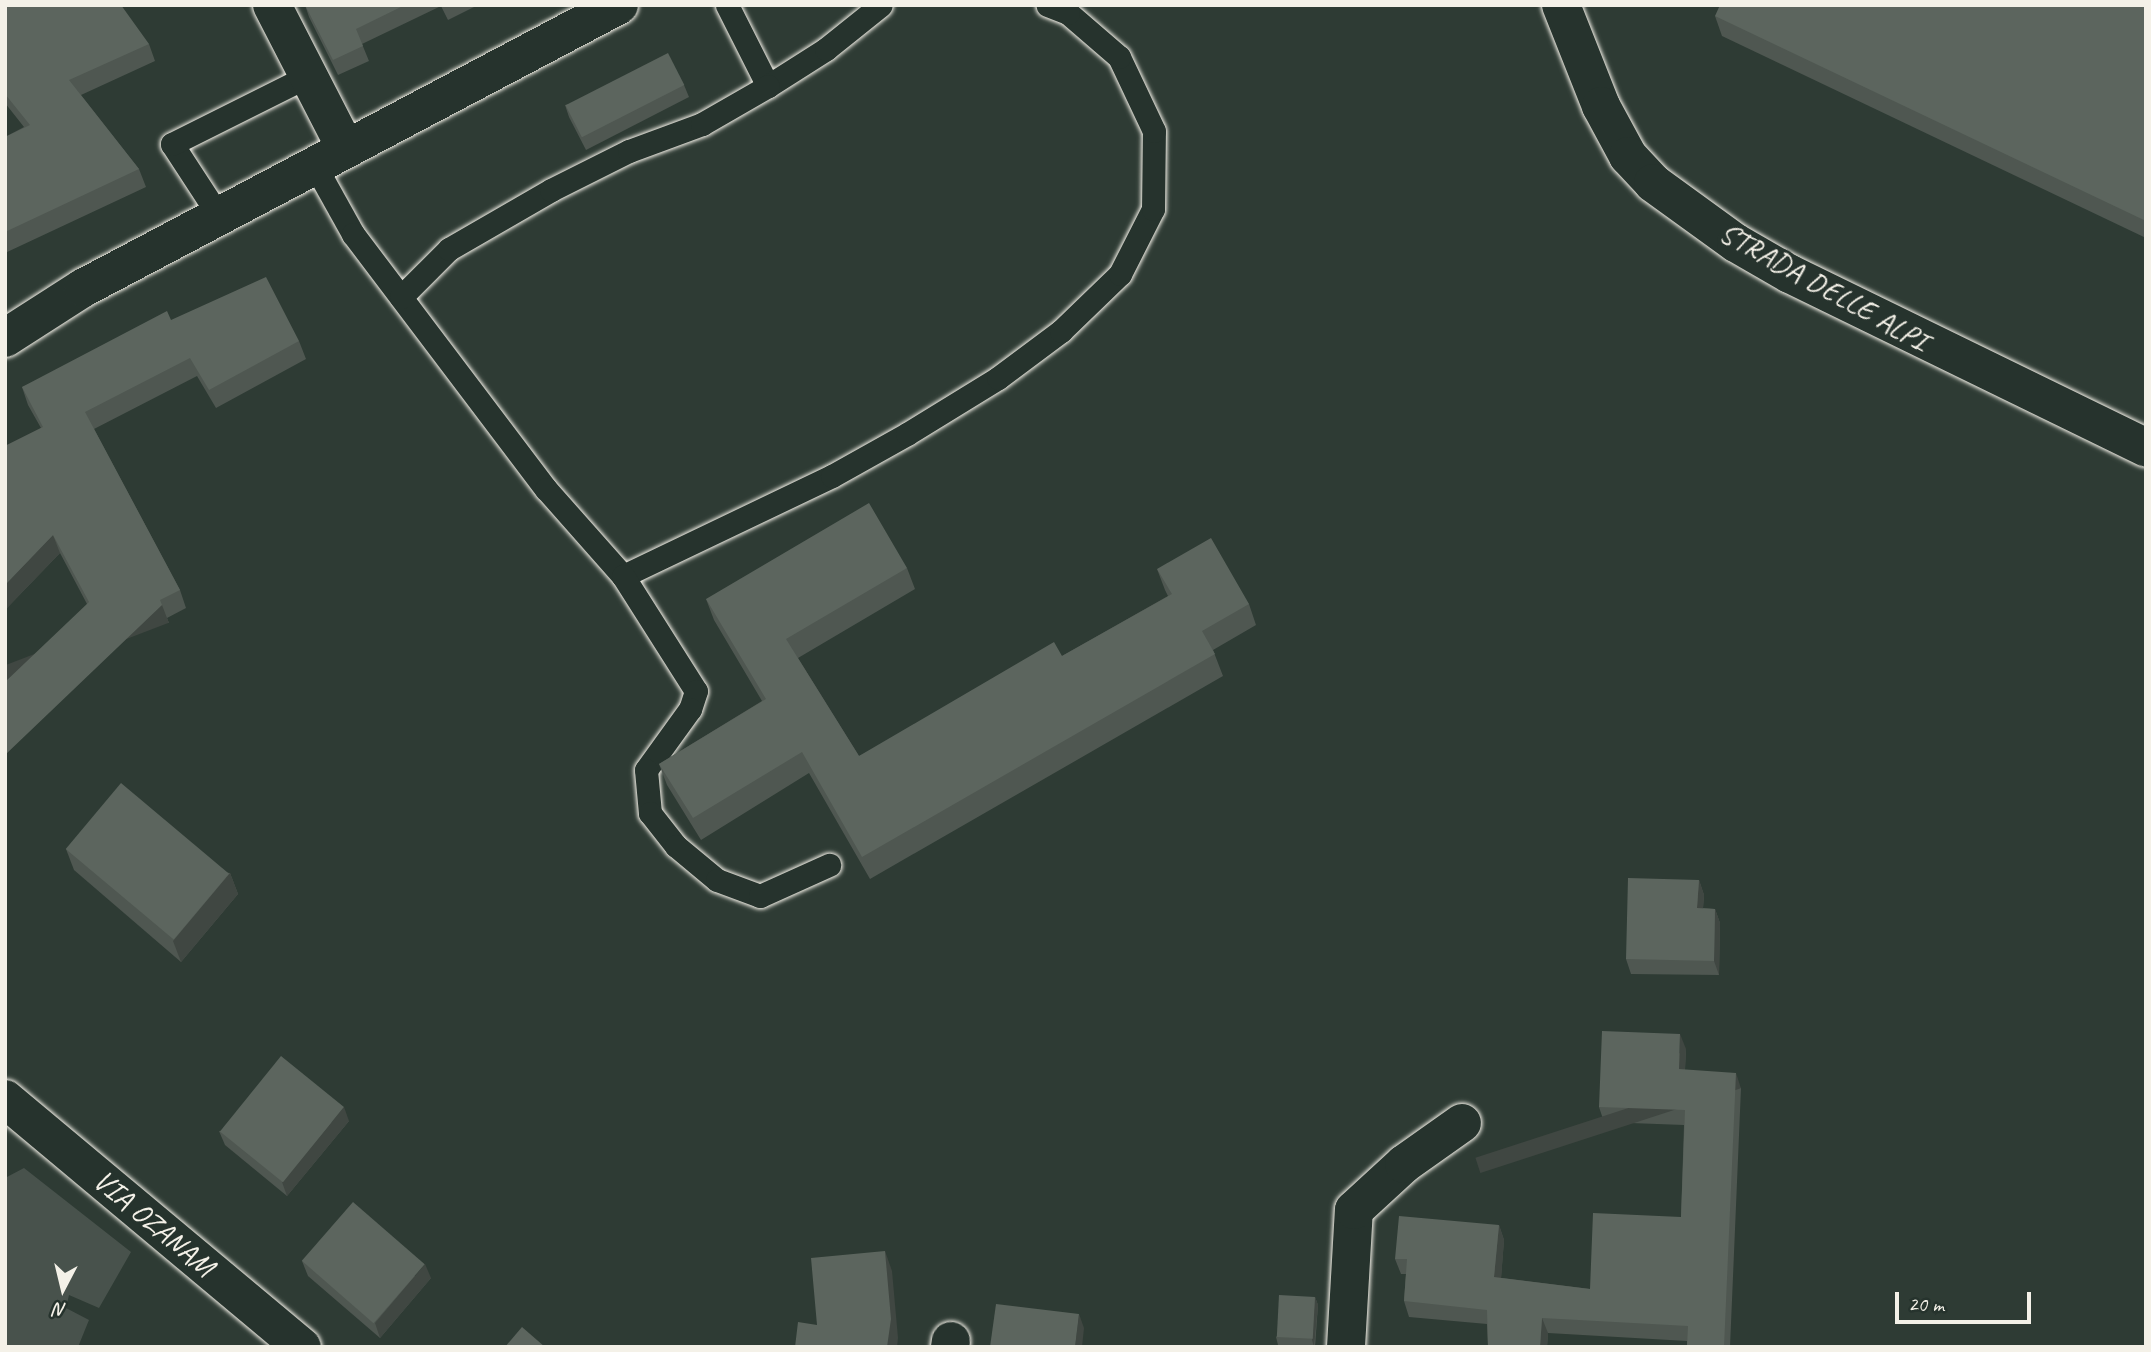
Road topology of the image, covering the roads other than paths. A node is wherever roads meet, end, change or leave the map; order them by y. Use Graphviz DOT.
graph roads {
  1 [pos="272,5"];
  2 [pos="619,5"];
  3 [pos="727,5"];
  4 [pos="881,5"];
  5 [pos="1047,5"];
  6 [pos="1561,5"];
  7 [pos="309,76"];
  8 [pos="768,86"];
  9 [pos="330,157"];
  10 [pos="219,216"];
  11 [pos="401,297"];
  12 [pos="5,338"];
  13 [pos="2146,448"];
  14 [pos="623,576"];
  15 [pos="829,866"];
  16 [pos="6,1100"];
  17 [pos="1462,1122"];
  18 [pos="302,1347"];
  19 [pos="1346,1347"];
  1 -- 7 [label="street"];
  2 -- 9 [label="street"];
  3 -- 8 [label="lane"];
  4 -- 8 [label="lane"];
  5 -- 14 [label="lane"];
  6 -- 13 [label="street, STRADA DELLE ALPI"];
  7 -- 9 [label="street"];
  7 -- 10 [label="lane"];
  8 -- 11 [label="lane"];
  9 -- 10 [label="street"];
  9 -- 11 [label="lane"];
  10 -- 12 [label="street"];
  11 -- 14 [label="lane"];
  14 -- 15 [label="lane"];
  16 -- 18 [label="street, VIA OZANAM"];
  17 -- 19 [label="street"];
}
